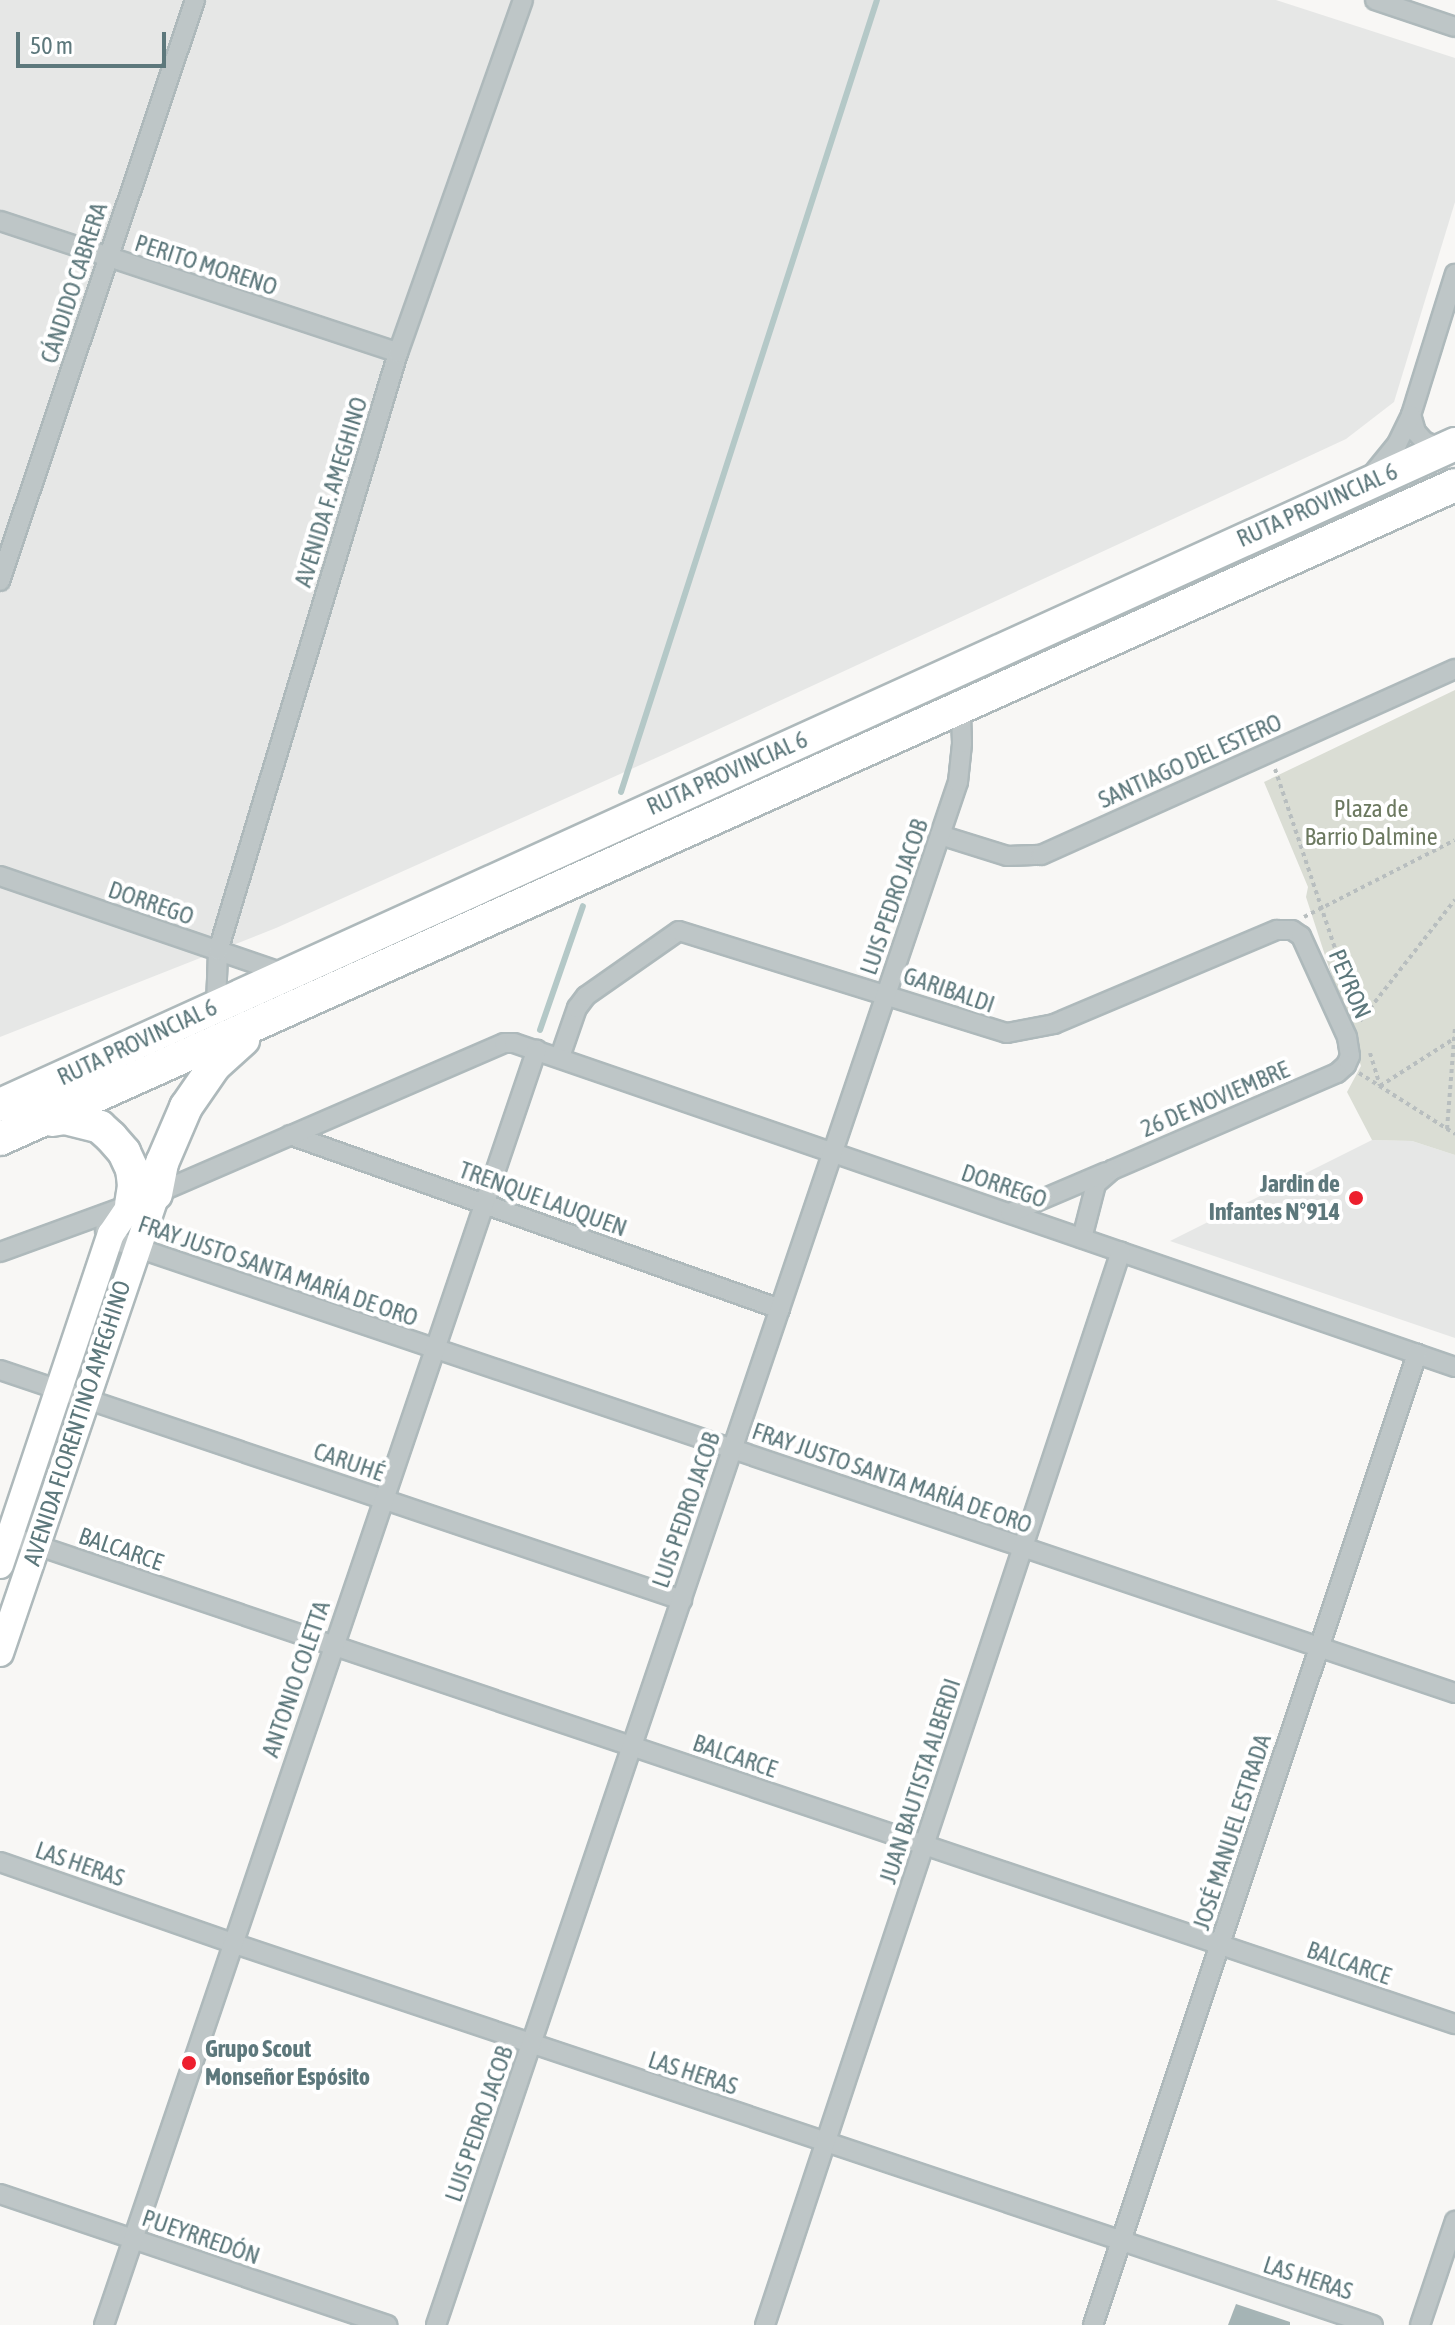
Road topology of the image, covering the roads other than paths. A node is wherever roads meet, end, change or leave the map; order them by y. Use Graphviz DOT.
graph roads {
  1 [pos="195,0"];
  2 [pos="523,0"];
  3 [pos="1375,0"];
  4 [pos="1455,27"];
  5 [pos="0,221"];
  6 [pos="107,258"];
  7 [pos="1455,274"];
  8 [pos="398,353"];
  9 [pos="1411,415"];
  10 [pos="1449,446"];
  11 [pos="1365,483"];
  12 [pos="1455,485"];
  13 [pos="0,581"];
  14 [pos="1455,669"];
  15 [pos="961,708"];
  16 [pos="940,835"];
  17 [pos="0,876"];
  18 [pos="1277,930"];
  19 [pos="218,951"];
  20 [pos="287,974"];
  21 [pos="886,994"];
  22 [pos="216,1006"];
  23 [pos="268,1020"];
  24 [pos="537,1049"];
  25 [pos="560,1057"];
  26 [pos="1342,1069"];
  27 [pos="0,1105"];
  28 [pos="45,1121"];
  29 [pos="290,1135"];
  30 [pos="0,1139"];
  31 [pos="833,1153"];
  32 [pos="1112,1170"];
  33 [pos="143,1199"];
  34 [pos="482,1203"];
  35 [pos="1010,1213"];
  36 [pos="102,1227"];
  37 [pos="1082,1238"];
  38 [pos="135,1248"];
  39 [pos="1121,1251"];
  40 [pos="0,1252"];
  41 [pos="780,1309"];
  42 [pos="433,1348"];
  43 [pos="1417,1354"];
  44 [pos="1455,1367"];
  45 [pos="0,1370"];
  46 [pos="59,1390"];
  47 [pos="85,1398"];
  48 [pos="732,1449"];
  49 [pos="382,1499"];
  50 [pos="5,1535"];
  51 [pos="36,1545"];
  52 [pos="1023,1547"];
  53 [pos="0,1565"];
  54 [pos="682,1600"];
  55 [pos="333,1646"];
  56 [pos="1319,1647"];
  57 [pos="0,1653"];
  58 [pos="1455,1693"];
  59 [pos="632,1747"];
  60 [pos="924,1845"];
  61 [pos="0,1862"];
  62 [pos="232,1943"];
  63 [pos="1219,1945"];
  64 [pos="1455,2024"];
  65 [pos="532,2044"];
  66 [pos="826,2142"];
  67 [pos="0,2194"];
  68 [pos="1455,2221"];
  69 [pos="133,2239"];
  70 [pos="1121,2241"];
  71 [pos="104,2325"];
  72 [pos="387,2325"];
  73 [pos="436,2325"];
  74 [pos="765,2325"];
  75 [pos="1093,2325"];
  76 [pos="1373,2325"];
  77 [pos="1420,2325"];
  1 -- 6 [label="street, CÁNDIDO CABRERA"];
  2 -- 8 [label="street, AVENIDA F. AMEGHINO"];
  3 -- 4 [label="street"];
  5 -- 6 [label="street, PERITO MORENO"];
  6 -- 8 [label="street, PERITO MORENO"];
  6 -- 13 [label="street, CÁNDIDO CABRERA"];
  7 -- 9 [label="street"];
  8 -- 19 [label="street, AVENIDA F. AMEGHINO"];
  9 -- 10 [label="street"];
  9 -- 11 [label="street"];
  10 -- 11 [label="highway, RUTA PROVINCIAL 6"];
  11 -- 20 [label="highway, RUTA PROVINCIAL 6"];
  12 -- 15 [label="highway, RUTA PROVINCIAL 6"];
  14 -- 16 [label="street, SANTIAGO DEL ESTERO"];
  15 -- 16 [label="street, LUIS PEDRO JACOB"];
  15 -- 23 [label="highway, RUTA PROVINCIAL 6"];
  16 -- 21 [label="street, LUIS PEDRO JACOB"];
  17 -- 19 [label="street, DORREGO"];
  18 -- 21 [label="street, GARIBALDI"];
  18 -- 26 [label="street, PEYRON"];
  19 -- 20 [label="street, DORREGO"];
  19 -- 22 [label="street, AVENIDA F. AMEGHINO"];
  20 -- 22 [label="highway, RUTA PROVINCIAL 6"];
  21 -- 25 [label="street, GARIBALDI"];
  21 -- 31 [label="street, LUIS PEDRO JACOB"];
  22 -- 27 [label="highway, RUTA PROVINCIAL 6"];
  23 -- 28 [label="highway, RUTA PROVINCIAL 6"];
  23 -- 33 [label="highway"];
  24 -- 25 [label="street, DORREGO"];
  24 -- 29 [label="street"];
  24 -- 34 [label="street, ANTONIO COLETTA"];
  25 -- 31 [label="street, DORREGO"];
  26 -- 32 [label="street, 26 DE NOVIEMBRE"];
  28 -- 30 [label="highway, RUTA PROVINCIAL 6"];
  28 -- 33 [label="highway"];
  29 -- 33 [label="street"];
  29 -- 34 [label="street, TRENQUE LAUQUEN"];
  31 -- 35 [label="street, DORREGO"];
  31 -- 41 [label="street, LUIS PEDRO JACOB"];
  32 -- 35 [label="street, 26 DE NOVIEMBRE"];
  32 -- 37 [label="street"];
  33 -- 36 [label="main road, AVENIDA FLORENTINO AMEGHINO"];
  33 -- 38 [label="main road, AVENIDA FLORENTINO AMEGHINO"];
  34 -- 41 [label="street, TRENQUE LAUQUEN"];
  34 -- 42 [label="street, ANTONIO COLETTA"];
  35 -- 37 [label="street, DORREGO"];
  36 -- 38 [label="street, FRAY JUSTO SANTA MARÍA DE ORO"];
  36 -- 40 [label="street"];
  36 -- 46 [label="main road, AVENIDA FLORENTINO AMEGHINO"];
  37 -- 39 [label="street, DORREGO"];
  38 -- 42 [label="street, FRAY JUSTO SANTA MARÍA DE ORO"];
  38 -- 47 [label="main road, AVENIDA FLORENTINO AMEGHINO"];
  39 -- 43 [label="street, DORREGO"];
  39 -- 52 [label="street, JUAN BAUTISTA ALBERDI"];
  41 -- 48 [label="street, LUIS PEDRO JACOB"];
  42 -- 48 [label="street, FRAY JUSTO SANTA MARÍA DE ORO"];
  42 -- 49 [label="street, ANTONIO COLETTA"];
  43 -- 44 [label="street, DORREGO"];
  43 -- 56 [label="street, JOSÉ MANUEL ESTRADA"];
  45 -- 46 [label="street, CARUHÉ"];
  46 -- 47 [label="street, CARUHÉ"];
  46 -- 50 [label="main road, AVENIDA FLORENTINO AMEGHINO"];
  47 -- 49 [label="street, CARUHÉ"];
  47 -- 51 [label="main road, AVENIDA FLORENTINO AMEGHINO"];
  48 -- 52 [label="street, FRAY JUSTO SANTA MARÍA DE ORO"];
  48 -- 54 [label="street, LUIS PEDRO JACOB"];
  49 -- 54 [label="street, CARUHÉ"];
  49 -- 55 [label="street, ANTONIO COLETTA"];
  50 -- 51 [label="street, BALCARCE"];
  50 -- 53 [label="main road, AVENIDA FLORENTINO AMEGHINO"];
  51 -- 55 [label="street, BALCARCE"];
  51 -- 57 [label="main road, AVENIDA FLORENTINO AMEGHINO"];
  52 -- 56 [label="street, FRAY JUSTO SANTA MARÍA DE ORO"];
  52 -- 60 [label="street, JUAN BAUTISTA ALBERDI"];
  54 -- 59 [label="street, LUIS PEDRO JACOB"];
  55 -- 59 [label="street, BALCARCE"];
  55 -- 62 [label="street, ANTONIO COLETTA"];
  56 -- 58 [label="street, FRAY JUSTO SANTA MARÍA DE ORO"];
  56 -- 63 [label="street, JOSÉ MANUEL ESTRADA"];
  59 -- 60 [label="street, BALCARCE"];
  59 -- 65 [label="street, LUIS PEDRO JACOB"];
  60 -- 63 [label="street, BALCARCE"];
  60 -- 66 [label="street, JUAN BAUTISTA ALBERDI"];
  61 -- 62 [label="street, LAS HERAS"];
  62 -- 65 [label="street, LAS HERAS"];
  62 -- 69 [label="street, ANTONIO COLETTA"];
  63 -- 64 [label="street, BALCARCE"];
  63 -- 70 [label="street, JOSÉ MANUEL ESTRADA"];
  65 -- 66 [label="street, LAS HERAS"];
  65 -- 73 [label="street, LUIS PEDRO JACOB"];
  66 -- 70 [label="street, LAS HERAS"];
  66 -- 74 [label="street, JUAN BAUTISTA ALBERDI"];
  67 -- 69 [label="street, PUEYRREDÓN"];
  68 -- 77 [label="street"];
  69 -- 71 [label="street, ANTONIO COLETTA"];
  69 -- 72 [label="street, PUEYRREDÓN"];
  70 -- 75 [label="street, JOSÉ MANUEL ESTRADA"];
  70 -- 76 [label="street, LAS HERAS"];
}
